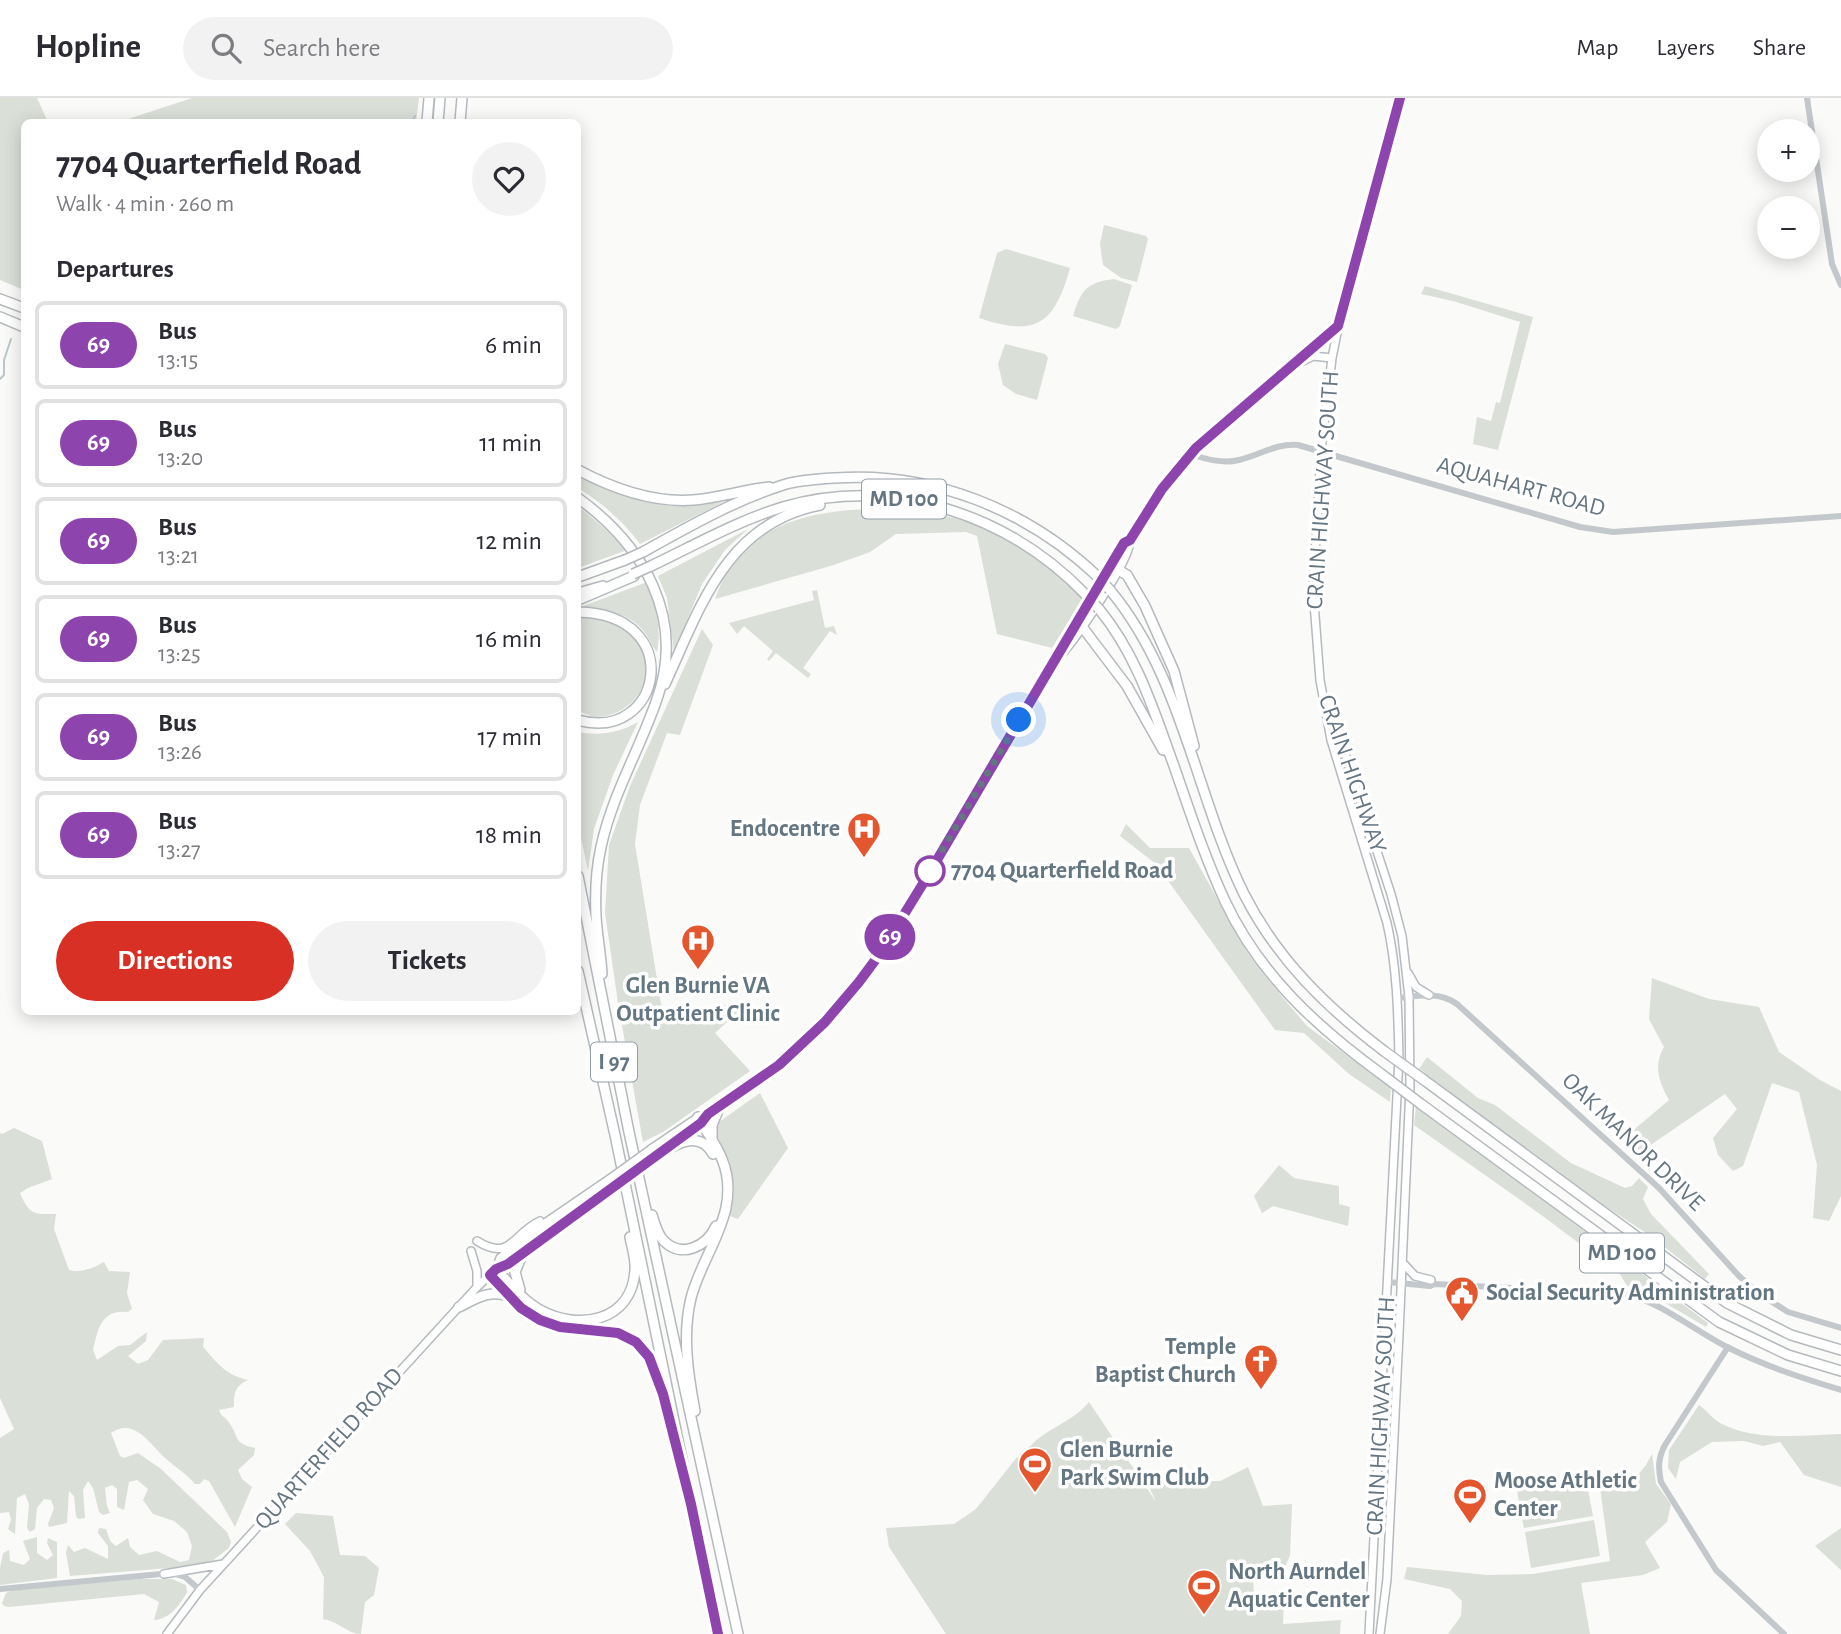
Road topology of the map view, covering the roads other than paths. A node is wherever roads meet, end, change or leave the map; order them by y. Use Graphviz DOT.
graph roads {
  1 [pos="429,98"];
  2 [pos="440,98"];
  3 [pos="462,98"];
  4 [pos="1400,98"];
  5 [pos="1807,98"];
  6 [pos="427,119"];
  7 [pos="438,119"];
  8 [pos="460,119"];
  9 [pos="1841,285"];
  10 [pos="0,299"];
  11 [pos="21,306"];
  12 [pos="0,317"];
  13 [pos="21,326"];
  14 [pos="1338,326"];
  15 [pos="1332,358"];
  16 [pos="1291,368"];
  17 [pos="1321,451"];
  18 [pos="1190,454"];
  19 [pos="581,471"];
  20 [pos="784,485"];
  21 [pos="581,501"];
  22 [pos="940,506"];
  23 [pos="1841,516"];
  24 [pos="1130,540"];
  25 [pos="1118,570"];
  26 [pos="1102,574"];
  27 [pos="633,575"];
  28 [pos="581,576"];
  29 [pos="581,592"];
  30 [pos="581,599"];
  31 [pos="581,612"];
  32 [pos="1080,624"];
  33 [pos="1320,680"];
  34 [pos="581,720"];
  35 [pos="648,721"];
  36 [pos="1206,795"];
  37 [pos="1198,832"];
  38 [pos="581,892"];
  39 [pos="1406,972"];
  40 [pos="581,985"];
  41 [pos="581,991"];
  42 [pos="600,992"];
  43 [pos="1429,995"];
  44 [pos="1409,997"];
  45 [pos="1397,998"];
  46 [pos="589,1023"];
  47 [pos="720,1106"];
  48 [pos="699,1120"];
  49 [pos="629,1132"];
  50 [pos="615,1135"];
  51 [pos="711,1145"];
  52 [pos="652,1154"];
  53 [pos="606,1186"];
  54 [pos="554,1215"];
  55 [pos="477,1241"];
  56 [pos="471,1251"];
  57 [pos="523,1253"];
  58 [pos="1402,1259"];
  59 [pos="493,1272"];
  60 [pos="1388,1282"];
  61 [pos="1432,1282"];
  62 [pos="1401,1283"];
  63 [pos="477,1287"];
  64 [pos="509,1297"];
  65 [pos="526,1301"];
  66 [pos="458,1307"];
  67 [pos="1400,1311"];
  68 [pos="1841,1328"];
  69 [pos="1727,1347"];
  70 [pos="1841,1350"];
  71 [pos="1841,1371"];
  72 [pos="1841,1390"];
  73 [pos="691,1504"];
  74 [pos="722,1557"];
  75 [pos="224,1564"];
  76 [pos="164,1574"];
  77 [pos="0,1589"];
  78 [pos="200,1590"];
  79 [pos="167,1634"];
  80 [pos="718,1634"];
  81 [pos="738,1634"];
  82 [pos="1369,1634"];
  83 [pos="1380,1634"];
  84 [pos="1784,1634"];
  1 -- 6 [label="highway"];
  2 -- 7 [label="highway"];
  3 -- 8 [label="highway"];
  4 -- 14 [label="main road, CRAIN HIGHWAY SOUTH"];
  5 -- 9 [label="street"];
  10 -- 11 [label="highway"];
  12 -- 13 [label="highway"];
  14 -- 15 [label="main road, CRAIN HIGHWAY SOUTH"];
  14 -- 16 [label="main road, QUARTERFIELD ROAD"];
  15 -- 16 [label="main road, QUARTERFIELD ROAD"];
  15 -- 17 [label="main road, CRAIN HIGHWAY SOUTH"];
  16 -- 18 [label="main road, QUARTERFIELD ROAD"];
  17 -- 18 [label="street, AQUAHART ROAD"];
  17 -- 23 [label="street, AQUAHART ROAD"];
  17 -- 33 [label="main road, CRAIN HIGHWAY SOUTH"];
  18 -- 24 [label="main road, QUARTERFIELD ROAD"];
  19 -- 20 [label="highway"];
  20 -- 26 [label="highway, MD 100"];
  20 -- 28 [label="highway, MD 100, bridge"];
  21 -- 35 [label="highway"];
  22 -- 27 [label="highway, MD 100, bridge"];
  22 -- 35 [label="highway"];
  22 -- 37 [label="highway, MD 100, bridge"];
  24 -- 25 [label="main road, QUARTERFIELD ROAD"];
  24 -- 26 [label="main road, QUARTERFIELD ROAD"];
  25 -- 26 [label="highway"];
  25 -- 32 [label="main road, QUARTERFIELD ROAD"];
  25 -- 36 [label="highway"];
  26 -- 32 [label="main road, QUARTERFIELD ROAD"];
  26 -- 36 [label="highway, MD 100, bridge"];
  27 -- 29 [label="highway"];
  27 -- 30 [label="highway"];
  31 -- 34 [label="highway"];
  32 -- 37 [label="highway"];
  32 -- 47 [label="main road, QUARTERFIELD ROAD"];
  33 -- 39 [label="main road, CRAIN HIGHWAY"];
  33 -- 45 [label="main road, CRAIN HIGHWAY"];
  35 -- 42 [label="highway"];
  36 -- 70 [label="highway, MD 100, bridge"];
  37 -- 71 [label="highway, MD 100, bridge"];
  38 -- 42 [label="highway, I 97"];
  39 -- 43 [label="main road"];
  39 -- 44 [label="main road, CRAIN HIGHWAY"];
  40 -- 46 [label="highway, I 97"];
  41 -- 46 [label="highway"];
  42 -- 49 [label="highway, I 97"];
  43 -- 44 [label="street, OAK MANOR DRIVE"];
  43 -- 68 [label="street, OAK MANOR DRIVE"];
  44 -- 45 [label="street, OAK MANOR DRIVE"];
  44 -- 58 [label="main road, CRAIN HIGHWAY"];
  45 -- 60 [label="main road, CRAIN HIGHWAY"];
  46 -- 50 [label="highway, I 97"];
  47 -- 48 [label="main road, QUARTERFIELD ROAD"];
  47 -- 51 [label="highway"];
  48 -- 51 [label="highway"];
  48 -- 52 [label="main road, QUARTERFIELD ROAD"];
  49 -- 51 [label="highway"];
  49 -- 74 [label="highway, I 97"];
  50 -- 65 [label="highway"];
  50 -- 73 [label="highway, I 97"];
  51 -- 52 [label="highway"];
  51 -- 74 [label="highway"];
  52 -- 53 [label="main road, QUARTERFIELD ROAD, bridge"];
  53 -- 54 [label="main road, QUARTERFIELD ROAD"];
  53 -- 57 [label="main road, QUARTERFIELD ROAD"];
  54 -- 55 [label="main road"];
  54 -- 59 [label="main road, QUARTERFIELD ROAD"];
  56 -- 63 [label="main road"];
  57 -- 59 [label="main road, QUARTERFIELD ROAD"];
  57 -- 65 [label="highway"];
  58 -- 61 [label="main road"];
  58 -- 62 [label="main road, CRAIN HIGHWAY"];
  59 -- 63 [label="main road, QUARTERFIELD ROAD"];
  59 -- 64 [label="highway"];
  59 -- 65 [label="highway"];
  60 -- 62 [label="street"];
  60 -- 82 [label="main road, CRAIN HIGHWAY SOUTH"];
  61 -- 62 [label="street"];
  61 -- 69 [label="street"];
  62 -- 67 [label="main road, CRAIN HIGHWAY"];
  63 -- 66 [label="main road, QUARTERFIELD ROAD"];
  64 -- 66 [label="highway"];
  64 -- 73 [label="highway"];
  66 -- 75 [label="main road, QUARTERFIELD ROAD"];
  67 -- 83 [label="main road, CRAIN HIGHWAY SOUTH"];
  69 -- 72 [label="street"];
  69 -- 84 [label="street"];
  73 -- 80 [label="highway, I 97"];
  74 -- 81 [label="highway, I 97"];
  75 -- 76 [label="main road"];
  75 -- 78 [label="main road, QUARTERFIELD ROAD"];
  76 -- 77 [label="street"];
  76 -- 78 [label="street"];
  78 -- 79 [label="main road, QUARTERFIELD ROAD"];
}
